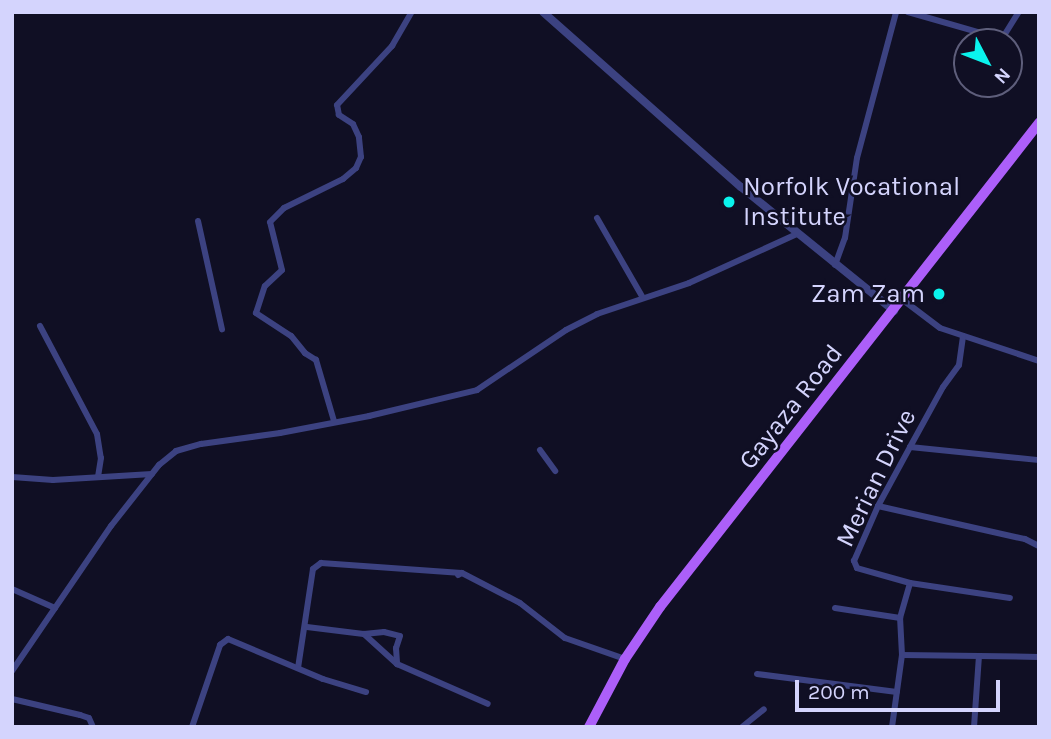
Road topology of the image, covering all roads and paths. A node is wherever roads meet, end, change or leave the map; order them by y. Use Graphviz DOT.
graph roads {
  1 [pos="412,12"];
  2 [pos="543,12"];
  3 [pos="896,12"];
  4 [pos="908,12"];
  5 [pos="1019,12"];
  6 [pos="1039,122"];
  7 [pos="597,218"];
  8 [pos="198,221"];
  9 [pos="797,234"];
  10 [pos="835,265"];
  11 [pos="643,298"];
  12 [pos="903,300"];
  13 [pos="894,311"];
  14 [pos="40,326"];
  15 [pos="222,329"];
  16 [pos="963,336"];
  17 [pos="1039,362"];
  18 [pos="334,421"];
  19 [pos="910,447"];
  20 [pos="540,450"];
  21 [pos="1039,460"];
  22 [pos="555,471"];
  23 [pos="152,474"];
  24 [pos="98,476"];
  25 [pos="12,477"];
  26 [pos="878,506"];
  27 [pos="1039,546"];
  28 [pos="910,583"];
  29 [pos="12,589"];
  30 [pos="1010,598"];
  31 [pos="55,608"];
  32 [pos="835,608"];
  33 [pos="900,618"];
  34 [pos="307,627"];
  35 [pos="363,634"];
  36 [pos="902,656"];
  37 [pos="979,656"];
  38 [pos="1039,657"];
  39 [pos="625,659"];
  40 [pos="397,664"];
  41 [pos="13,667"];
  42 [pos="298,668"];
  43 [pos="757,674"];
  44 [pos="366,692"];
  45 [pos="897,692"];
  46 [pos="12,699"];
  47 [pos="488,704"];
  48 [pos="764,709"];
  49 [pos="93,727"];
  50 [pos="192,727"];
  51 [pos="589,727"];
  52 [pos="742,727"];
  53 [pos="892,727"];
  54 [pos="974,727"];
  1 -- 18 [label="street"];
  2 -- 9 [label="street"];
  3 -- 10 [label="street"];
  4 -- 5 [label="street"];
  6 -- 12 [label="main road, Gayaza Road"];
  7 -- 11 [label="street"];
  8 -- 15 [label="street"];
  9 -- 10 [label="street"];
  9 -- 11 [label="street"];
  10 -- 13 [label="street"];
  11 -- 18 [label="street"];
  12 -- 13 [label="main road, Gayaza Road"];
  12 -- 16 [label="street"];
  13 -- 39 [label="main road, Gayaza Road"];
  14 -- 24 [label="street"];
  16 -- 17 [label="street"];
  16 -- 19 [label="street, Merian Drive"];
  18 -- 23 [label="street"];
  19 -- 21 [label="street"];
  19 -- 26 [label="street, Merian Drive"];
  20 -- 22 [label="street"];
  23 -- 24 [label="street"];
  23 -- 31 [label="street"];
  24 -- 25 [label="street"];
  26 -- 27 [label="street"];
  26 -- 28 [label="street, Merian Drive"];
  28 -- 30 [label="street"];
  28 -- 33 [label="street"];
  29 -- 31 [label="street"];
  31 -- 41 [label="street"];
  32 -- 33 [label="street"];
  33 -- 36 [label="street"];
  34 -- 35 [label="street"];
  34 -- 39 [label="street"];
  34 -- 42 [label="street"];
  35 -- 40 [label="street"];
  35 -- 40 [label="street"];
  36 -- 37 [label="street"];
  36 -- 45 [label="street"];
  37 -- 38 [label="street"];
  37 -- 54 [label="street"];
  39 -- 51 [label="main road, Gayaza Road"];
  40 -- 47 [label="street"];
  42 -- 44 [label="street"];
  42 -- 50 [label="street"];
  43 -- 45 [label="street"];
  45 -- 53 [label="street"];
  46 -- 49 [label="street"];
  48 -- 52 [label="street"];
}
